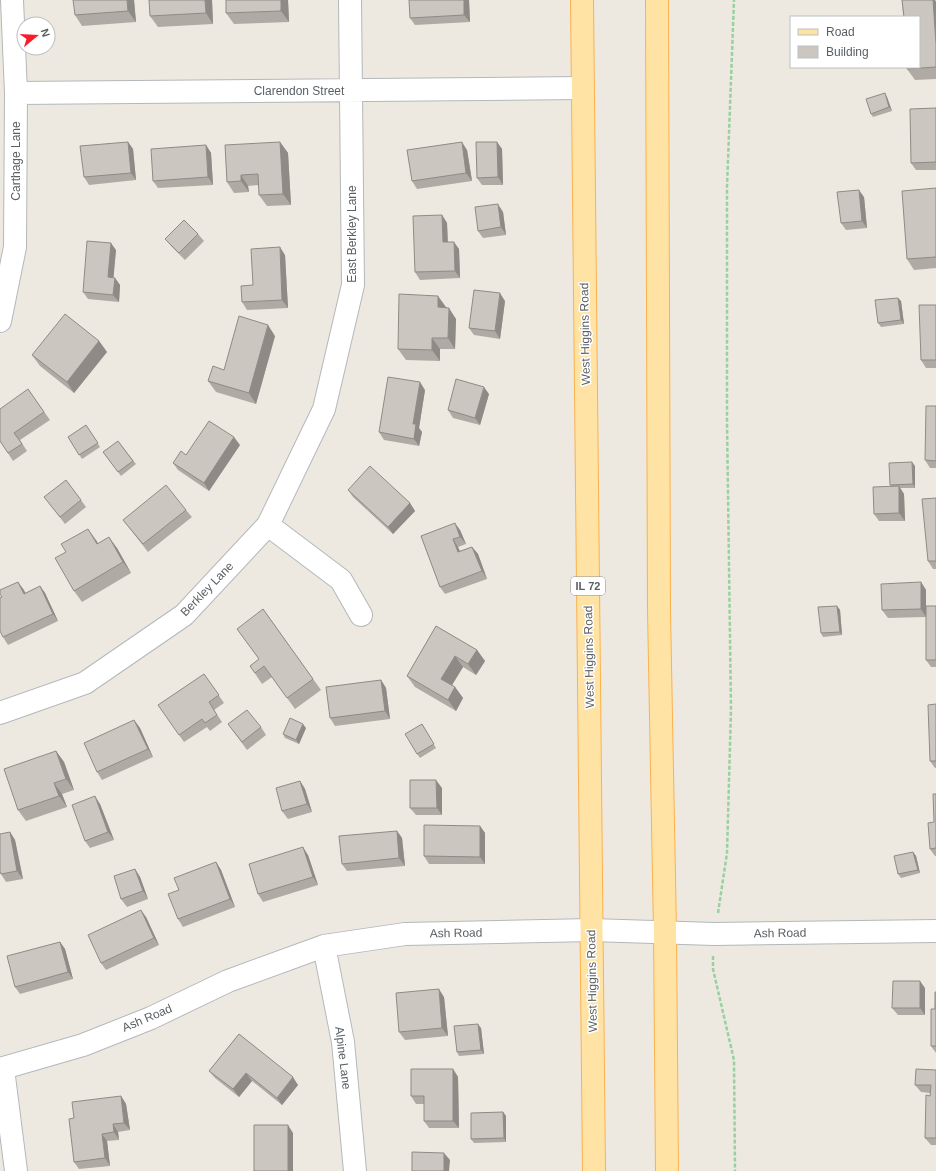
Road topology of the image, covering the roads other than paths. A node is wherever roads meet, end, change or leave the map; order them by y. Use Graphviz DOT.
graph roads {
  1 [pos="12,0"];
  2 [pos="350,0"];
  3 [pos="582,0"];
  4 [pos="657,0"];
  5 [pos="582,88"];
  6 [pos="351,90"];
  7 [pos="16,93"];
  8 [pos="0,320"];
  9 [pos="268,525"];
  10 [pos="362,615"];
  11 [pos="0,713"];
  12 [pos="592,930"];
  13 [pos="665,931"];
  14 [pos="936,931"];
  15 [pos="324,946"];
  16 [pos="2,1069"];
  17 [pos="16,1171"];
  18 [pos="356,1171"];
  19 [pos="594,1171"];
  20 [pos="667,1171"];
  1 -- 7 [label="street, Carthage Lane"];
  2 -- 6 [label="street, East Berkley Lane"];
  3 -- 5 [label="main road, West Higgins Road / IL 72"];
  4 -- 13 [label="main road"];
  5 -- 6 [label="street, Clarendon Street"];
  5 -- 12 [label="main road, West Higgins Road / IL 72"];
  6 -- 7 [label="street, Clarendon Street"];
  6 -- 9 [label="street, East Berkley Lane"];
  7 -- 8 [label="street, Carthage Lane"];
  9 -- 10 [label="street"];
  9 -- 11 [label="street, Berkley Lane"];
  12 -- 13 [label="street, Ash Road"];
  12 -- 15 [label="street, Ash Road"];
  12 -- 19 [label="main road, West Higgins Road / IL 72"];
  13 -- 14 [label="street, Ash Road"];
  13 -- 20 [label="main road"];
  15 -- 16 [label="street, Ash Road"];
  15 -- 18 [label="street, Alpine Lane"];
  16 -- 17 [label="street"];
}
